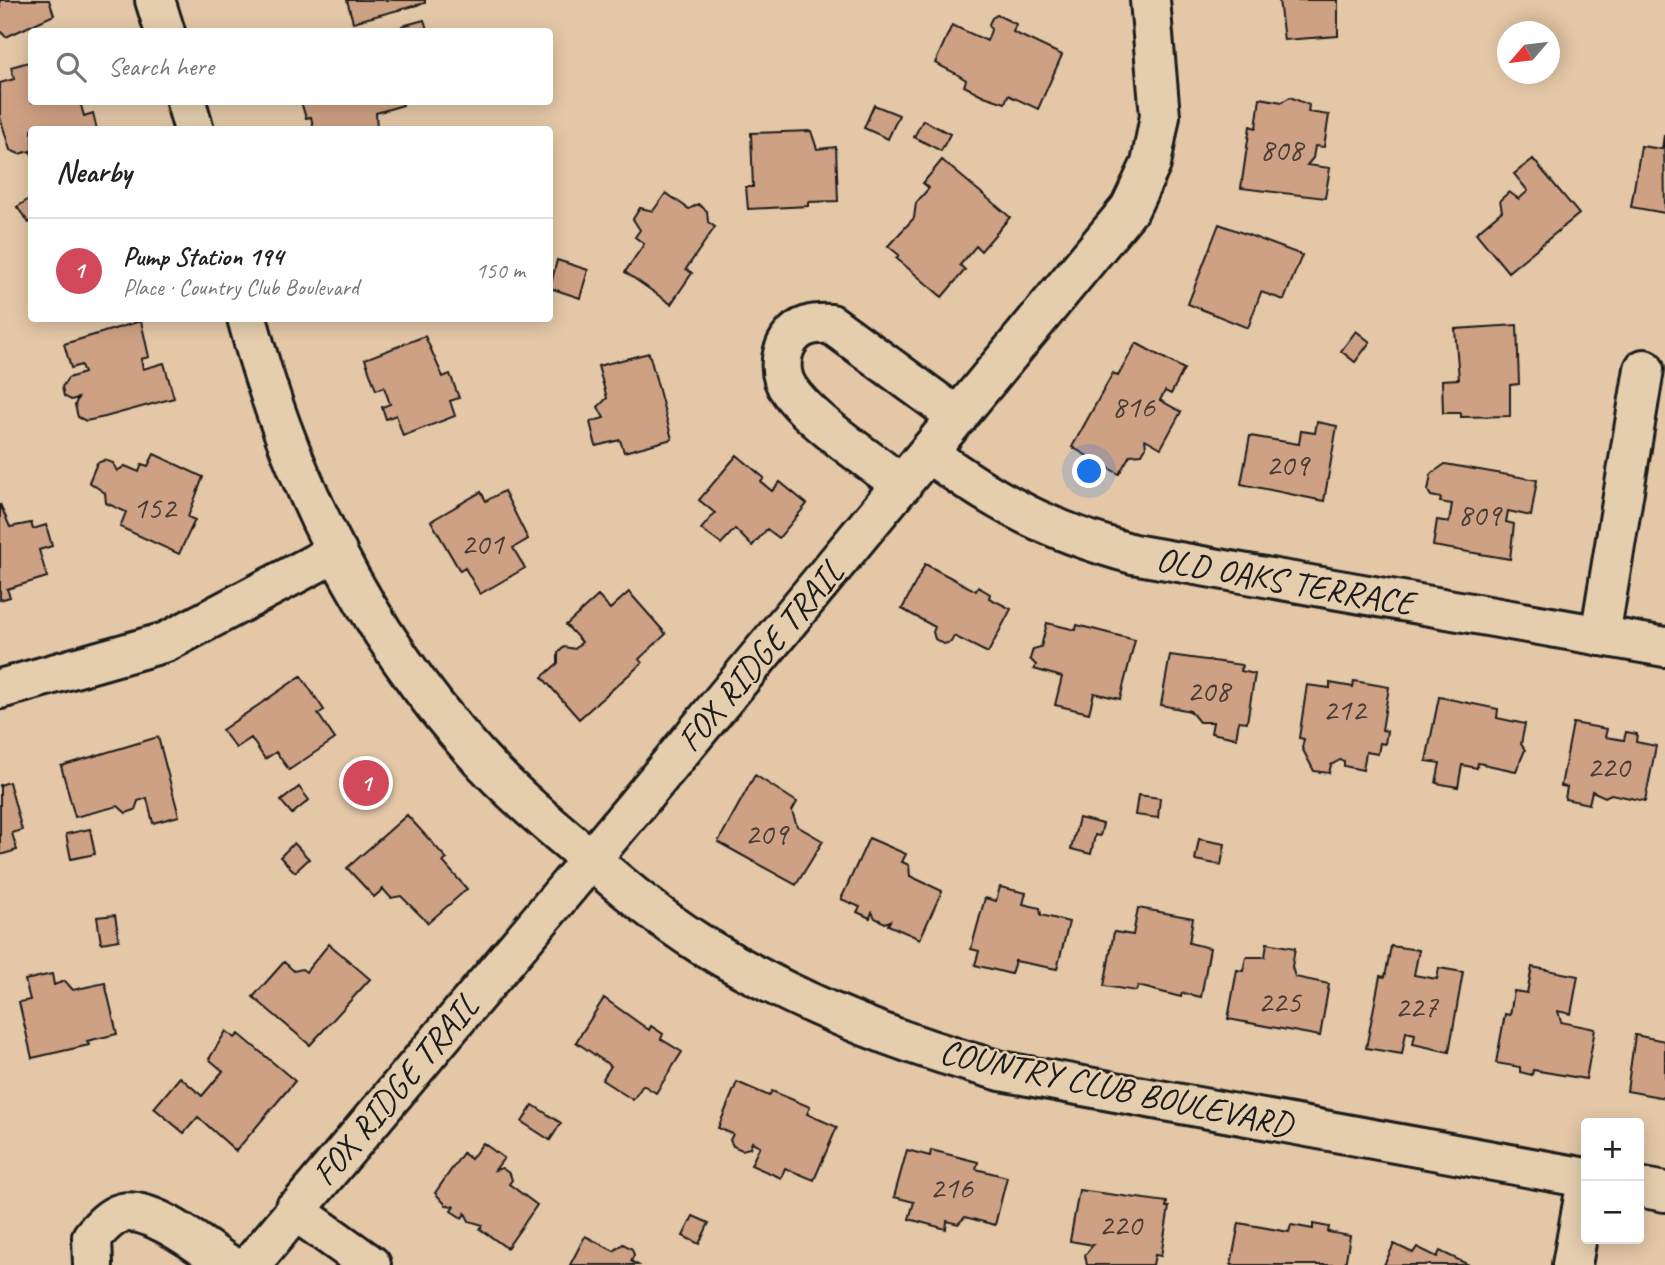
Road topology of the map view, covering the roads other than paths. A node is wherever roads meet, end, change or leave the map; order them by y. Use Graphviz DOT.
graph roads {
  1 [pos="155,0"];
  2 [pos="1150,0"];
  3 [pos="164,28"];
  4 [pos="187,105"];
  5 [pos="193,126"];
  6 [pos="248,322"];
  7 [pos="1644,369"];
  8 [pos="958,416"];
  9 [pos="928,453"];
  10 [pos="902,485"];
  11 [pos="337,552"];
  12 [pos="1600,636"];
  13 [pos="1665,647"];
  14 [pos="0,689"];
  15 [pos="590,859"];
  16 [pos="1581,1177"];
  17 [pos="1644,1188"];
  18 [pos="1665,1192"];
  19 [pos="294,1210"];
  20 [pos="1581,1214"];
  21 [pos="93,1265"];
  22 [pos="229,1265"];
  23 [pos="250,1265"];
  24 [pos="371,1265"];
  25 [pos="1572,1265"];
  1 -- 3 [label="street"];
  2 -- 8 [label="street, FOX RIDGE TRAIL"];
  4 -- 5 [label="street"];
  6 -- 11 [label="street, COUNTRY CLUB BOULEVARD"];
  7 -- 12 [label="street"];
  8 -- 9 [label="street, FOX RIDGE TRAIL"];
  8 -- 10 [label="street"];
  9 -- 10 [label="street, FOX RIDGE TRAIL"];
  9 -- 12 [label="street, OLD OAKS TERRACE"];
  10 -- 15 [label="street, FOX RIDGE TRAIL"];
  11 -- 14 [label="street"];
  11 -- 15 [label="street, COUNTRY CLUB BOULEVARD"];
  12 -- 13 [label="street, OLD OAKS TERRACE"];
  15 -- 16 [label="street, COUNTRY CLUB BOULEVARD"];
  15 -- 19 [label="street, FOX RIDGE TRAIL"];
  17 -- 18 [label="street"];
  19 -- 23 [label="street, FOX RIDGE TRAIL"];
  19 -- 24 [label="street"];
  20 -- 25 [label="street"];
  21 -- 22 [label="street"];
}
